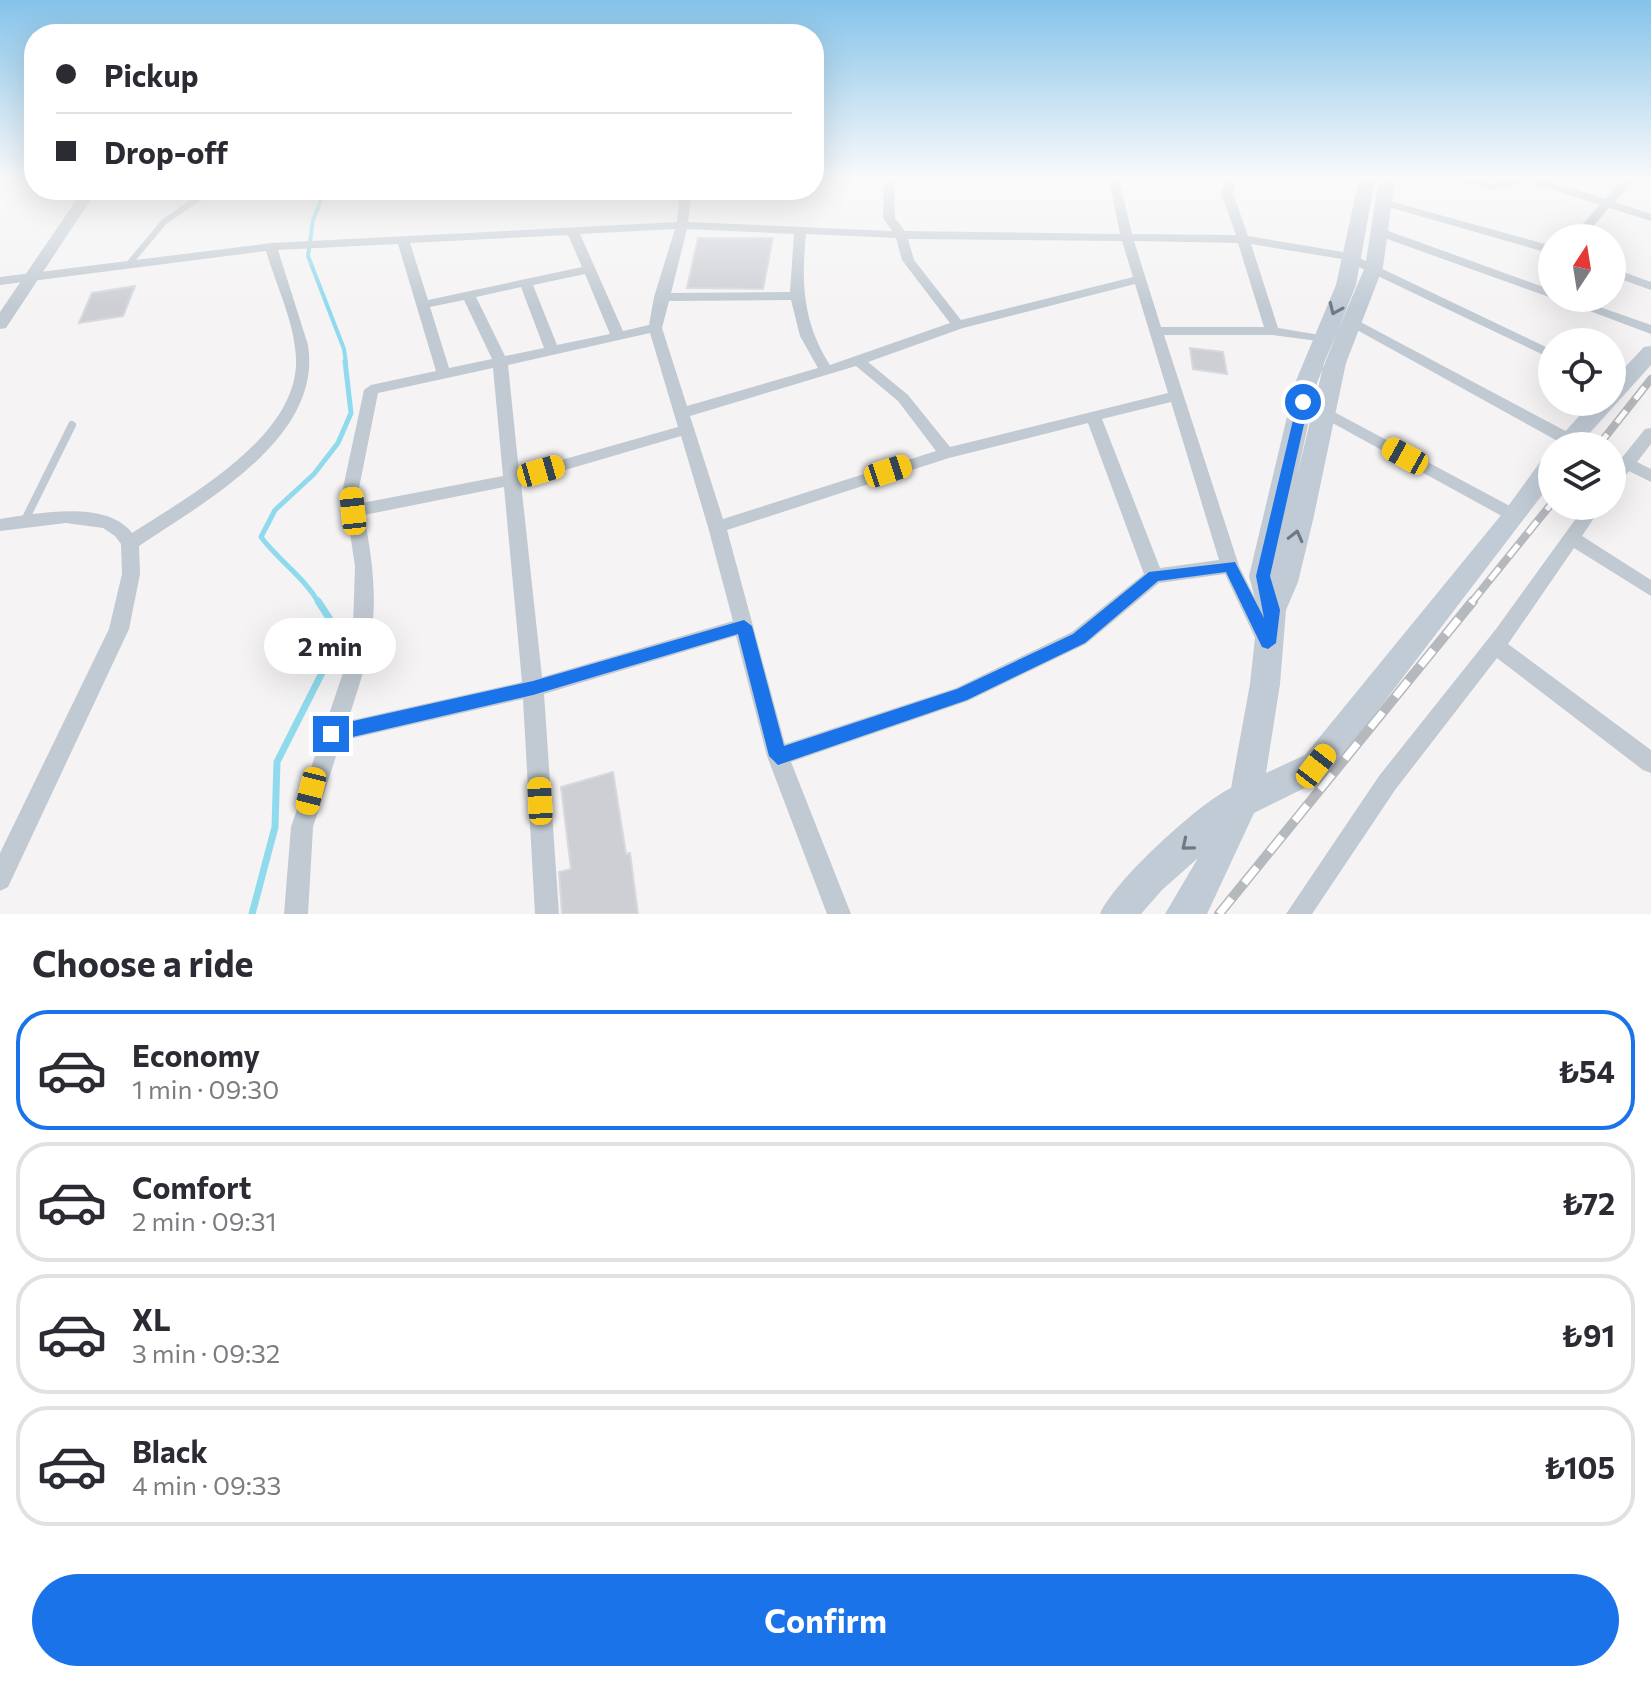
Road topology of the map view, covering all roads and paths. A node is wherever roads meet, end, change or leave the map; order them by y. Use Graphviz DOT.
graph roads {
  1 [pos="72,222"];
  2 [pos="164,222"];
  3 [pos="682,222"];
  4 [pos="892,222"];
  5 [pos="1123,222"];
  6 [pos="1237,222"];
  7 [pos="1365,222"];
  8 [pos="1381,222"];
  9 [pos="1452,222"];
  10 [pos="682,225"];
  11 [pos="572,230"];
  12 [pos="800,230"];
  13 [pos="1380,232"];
  14 [pos="901,235"];
  15 [pos="1126,236"];
  16 [pos="403,239"];
  17 [pos="1243,239"];
  18 [pos="1538,246"];
  19 [pos="271,247"];
  20 [pos="1364,263"];
  21 [pos="128,265"];
  22 [pos="588,269"];
  23 [pos="31,277"];
  24 [pos="1626,277"];
  25 [pos="1139,279"];
  26 [pos="0,281"];
  27 [pos="526,283"];
  28 [pos="1651,286"];
  29 [pos="1538,289"];
  30 [pos="468,295"];
  31 [pos="794,296"];
  32 [pos="661,297"];
  33 [pos="423,305"];
  34 [pos="1601,312"];
  35 [pos="1353,322"];
  36 [pos="0,324"];
  37 [pos="958,325"];
  38 [pos="655,328"];
  39 [pos="1651,330"];
  40 [pos="1156,331"];
  41 [pos="1272,331"];
  42 [pos="617,334"];
  43 [pos="1321,339"];
  44 [pos="1538,348"];
  45 [pos="551,349"];
  46 [pos="1651,352"];
  47 [pos="500,361"];
  48 [pos="858,361"];
  49 [pos="827,371"];
  50 [pos="444,374"];
  51 [pos="1626,378"];
  52 [pos="1176,396"];
  53 [pos="1323,411"];
  54 [pos="1591,416"];
  55 [pos="1093,417"];
  56 [pos="685,421"];
  57 [pos="72,425"];
  58 [pos="1548,432"];
  59 [pos="1577,432"];
  60 [pos="1651,433"];
  61 [pos="946,453"];
  62 [pos="1626,463"];
  63 [pos="1651,476"];
  64 [pos="511,480"];
  65 [pos="1538,484"];
  66 [pos="353,511"];
  67 [pos="1515,516"];
  68 [pos="1584,520"];
  69 [pos="24,522"];
  70 [pos="0,525"];
  71 [pos="717,527"];
  72 [pos="1572,538"];
  73 [pos="130,543"];
  74 [pos="1230,566"];
  75 [pos="1154,576"];
  76 [pos="1651,589"];
  77 [pos="1272,610"];
  78 [pos="744,626"];
  79 [pos="1268,643"];
  80 [pos="1495,645"];
  81 [pos="533,688"];
  82 [pos="331,734"];
  83 [pos="778,756"];
  84 [pos="1651,763"];
  85 [pos="1245,798"];
  86 [pos="0,879"];
  87 [pos="296,914"];
  88 [pos="547,914"];
  89 [pos="839,914"];
  90 [pos="1118,914"];
  91 [pos="1183,914"];
  92 [pos="1298,914"];
  1 -- 23 [label="street"];
  2 -- 21 [label="lane"];
  3 -- 10 [label="street"];
  4 -- 14 [label="street"];
  5 -- 15 [label="street"];
  6 -- 17 [label="street"];
  7 -- 20 [label="main road"];
  8 -- 13 [label="main road"];
  9 -- 18 [label="street"];
  10 -- 11 [label="street"];
  10 -- 12 [label="street"];
  10 -- 32 [label="street"];
  11 -- 16 [label="street"];
  11 -- 22 [label="street"];
  12 -- 14 [label="street"];
  12 -- 31 [label="street"];
  13 -- 20 [label="main road"];
  13 -- 29 [label="street"];
  14 -- 15 [label="street"];
  14 -- 37 [label="street"];
  15 -- 17 [label="street"];
  15 -- 25 [label="street"];
  16 -- 19 [label="street"];
  16 -- 33 [label="street"];
  17 -- 20 [label="street"];
  17 -- 41 [label="street"];
  19 -- 21 [label="street"];
  19 -- 73 [label="street"];
  20 -- 35 [label="main road"];
  20 -- 43 [label="main road, one-way"];
  20 -- 44 [label="street"];
  21 -- 23 [label="street"];
  22 -- 27 [label="street"];
  22 -- 42 [label="street"];
  23 -- 26 [label="street"];
  23 -- 36 [label="street"];
  24 -- 28 [label="street"];
  25 -- 37 [label="street"];
  25 -- 40 [label="street"];
  27 -- 30 [label="street"];
  27 -- 45 [label="street"];
  30 -- 33 [label="street"];
  30 -- 47 [label="street"];
  31 -- 32 [label="street"];
  31 -- 49 [label="street"];
  32 -- 38 [label="street"];
  33 -- 50 [label="street"];
  34 -- 39 [label="street"];
  35 -- 53 [label="main road"];
  35 -- 58 [label="street"];
  37 -- 48 [label="street"];
  38 -- 42 [label="street"];
  38 -- 56 [label="street"];
  40 -- 41 [label="street"];
  40 -- 52 [label="street"];
  41 -- 43 [label="street"];
  42 -- 45 [label="street"];
  43 -- 77 [label="main road"];
  45 -- 47 [label="street"];
  46 -- 51 [label="main road"];
  47 -- 50 [label="street"];
  47 -- 64 [label="street"];
  48 -- 49 [label="street"];
  48 -- 61 [label="street"];
  49 -- 56 [label="street"];
  50 -- 66 [label="street"];
  52 -- 55 [label="street"];
  52 -- 74 [label="street"];
  53 -- 67 [label="street"];
  77 -- 53 [label="main road, one-way"];
  54 -- 59 [label="main road"];
  55 -- 61 [label="street"];
  55 -- 75 [label="street"];
  56 -- 64 [label="street"];
  56 -- 71 [label="street"];
  57 -- 69 [label="lane"];
  60 -- 62 [label="street"];
  61 -- 71 [label="street"];
  62 -- 63 [label="street"];
  64 -- 66 [label="street"];
  64 -- 81 [label="street"];
  65 -- 67 [label="main road"];
  66 -- 82 [label="street"];
  67 -- 85 [label="main road"];
  68 -- 72 [label="street"];
  69 -- 70 [label="street"];
  69 -- 73 [label="street"];
  71 -- 78 [label="street"];
  72 -- 76 [label="street"];
  72 -- 80 [label="street"];
  73 -- 86 [label="street"];
  74 -- 75 [label="street"];
  74 -- 79 [label="street"];
  75 -- 83 [label="street"];
  77 -- 79 [label="main road"];
  78 -- 81 [label="street"];
  78 -- 83 [label="street"];
  79 -- 85 [label="main road"];
  80 -- 84 [label="street"];
  80 -- 92 [label="street"];
  81 -- 82 [label="street"];
  81 -- 88 [label="street"];
  82 -- 87 [label="street"];
  83 -- 89 [label="street"];
  85 -- 90 [label="main road, one-way"];
  85 -- 91 [label="main road"];
}
